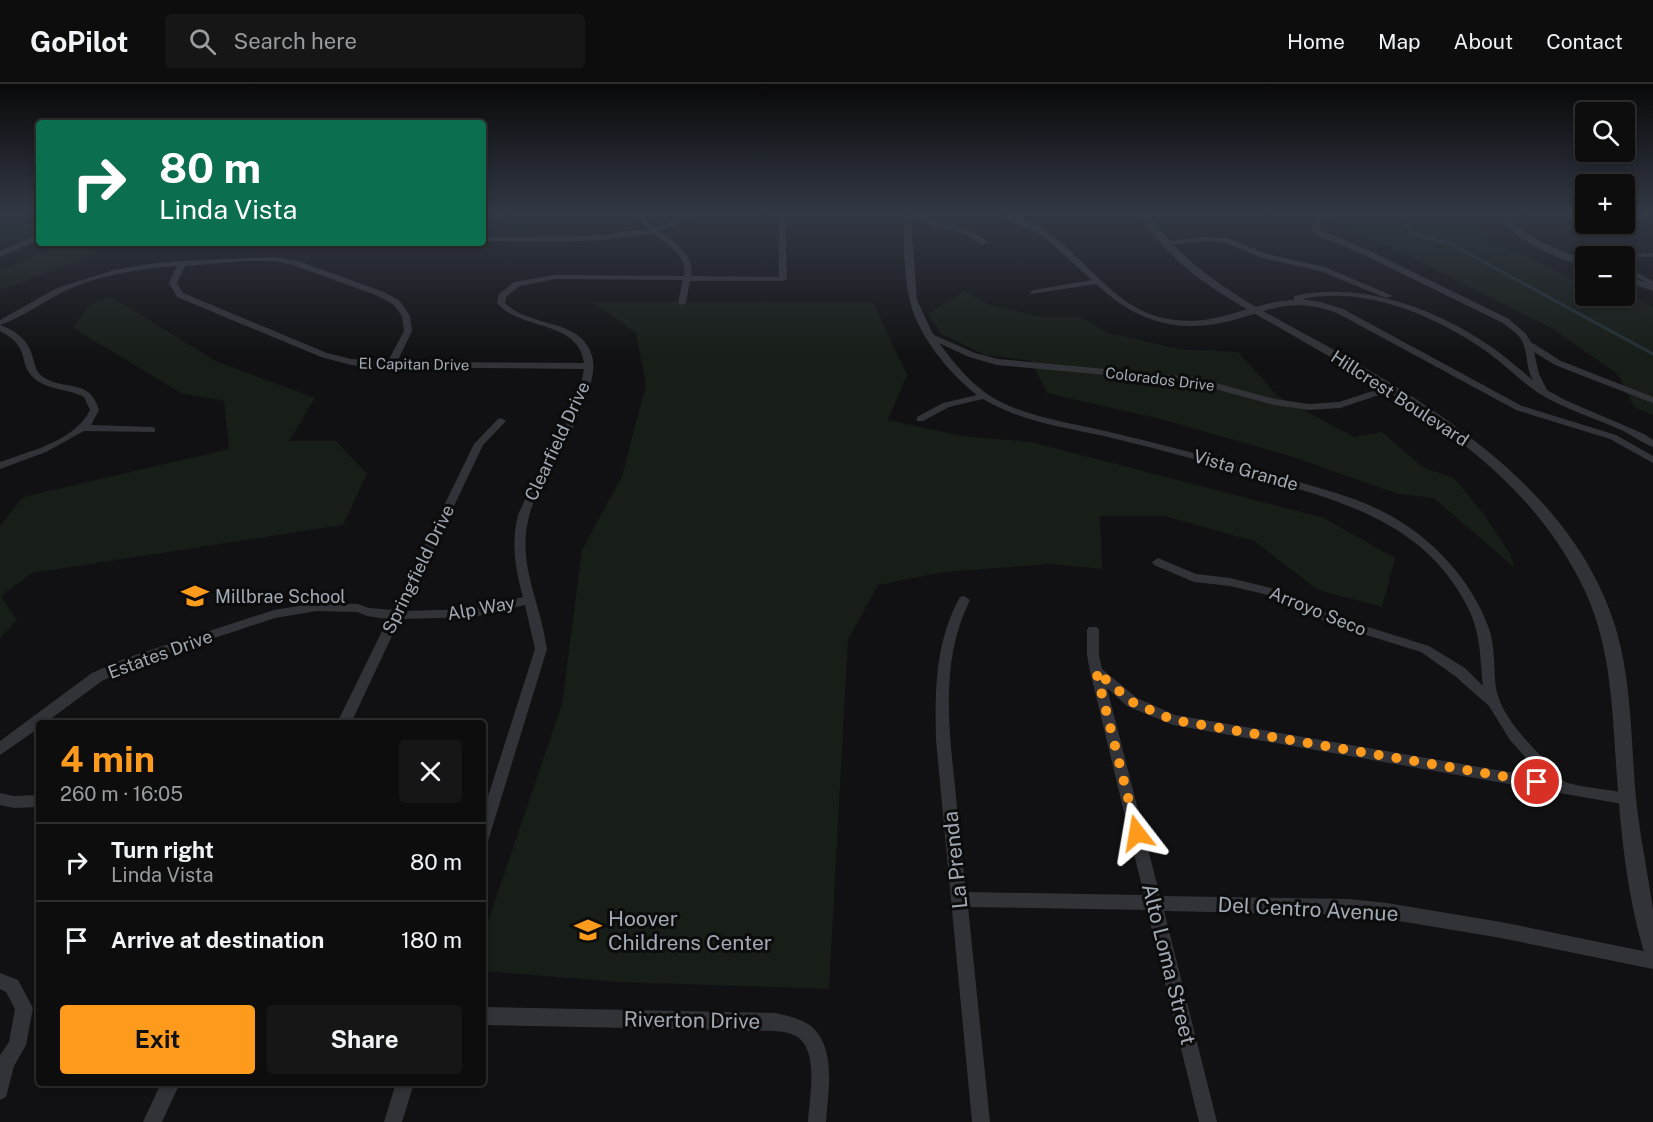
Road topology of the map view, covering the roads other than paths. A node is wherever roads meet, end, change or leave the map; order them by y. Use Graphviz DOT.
graph roads {
  1 [pos="205,261"];
  2 [pos="288,261"];
  3 [pos="687,261"];
  4 [pos="783,261"];
  5 [pos="910,261"];
  6 [pos="1076,261"];
  7 [pos="1186,261"];
  8 [pos="1289,261"];
  9 [pos="1382,261"];
  10 [pos="183,263"];
  11 [pos="1635,275"];
  12 [pos="687,278"];
  13 [pos="1098,281"];
  14 [pos="1635,281"];
  15 [pos="1653,286"];
  16 [pos="1034,292"];
  17 [pos="1284,302"];
  18 [pos="682,303"];
  19 [pos="1256,310"];
  20 [pos="1425,315"];
  21 [pos="0,323"];
  22 [pos="0,328"];
  23 [pos="930,336"];
  24 [pos="1528,344"];
  25 [pos="391,364"];
  26 [pos="589,366"];
  27 [pos="1390,388"];
  28 [pos="1549,395"];
  29 [pos="984,396"];
  30 [pos="1653,400"];
  31 [pos="920,419"];
  32 [pos="501,421"];
  33 [pos="83,428"];
  34 [pos="152,430"];
  35 [pos="1653,444"];
  36 [pos="1653,460"];
  37 [pos="0,466"];
  38 [pos="1158,562"];
  39 [pos="530,599"];
  40 [pos="964,600"];
  41 [pos="396,615"];
  42 [pos="1093,630"];
  43 [pos="1096,671"];
  44 [pos="1495,705"];
  45 [pos="38,720"];
  46 [pos="345,720"];
  47 [pos="36,721"];
  48 [pos="0,749"];
  49 [pos="1560,786"];
  50 [pos="0,799"];
  51 [pos="1628,799"];
  52 [pos="36,801"];
  53 [pos="486,826"];
  54 [pos="959,899"];
  55 [pos="1154,903"];
  56 [pos="1653,949"];
  57 [pos="1653,961"];
  58 [pos="0,981"];
  59 [pos="486,1016"];
  60 [pos="3,1068"];
  61 [pos="170,1086"];
  62 [pos="404,1086"];
  63 [pos="0,1091"];
  64 [pos="152,1122"];
  65 [pos="393,1122"];
  66 [pos="817,1122"];
  67 [pos="981,1122"];
  68 [pos="1208,1122"];
  1 -- 10 [label="street"];
  2 -- 25 [label="street"];
  3 -- 12 [label="street"];
  4 -- 12 [label="street, Clearfield Drive"];
  5 -- 23 [label="street, Vista Grande"];
  6 -- 13 [label="street"];
  7 -- 19 [label="street, Hillcrest Boulevard"];
  8 -- 20 [label="street"];
  9 -- 24 [label="street"];
  10 -- 21 [label="street"];
  10 -- 25 [label="street, El Capitan Drive"];
  11 -- 15 [label="street"];
  12 -- 18 [label="street"];
  12 -- 26 [label="street, Clearfield Drive"];
  13 -- 16 [label="street"];
  13 -- 19 [label="street"];
  14 -- 15 [label="street"];
  17 -- 19 [label="street"];
  17 -- 20 [label="street"];
  17 -- 36 [label="street"];
  19 -- 27 [label="street, Hillcrest Boulevard"];
  20 -- 28 [label="street"];
  22 -- 33 [label="street"];
  23 -- 27 [label="street, Colorados Drive"];
  23 -- 29 [label="street, Vista Grande"];
  24 -- 28 [label="street"];
  24 -- 30 [label="street"];
  25 -- 26 [label="street, El Capitan Drive"];
  26 -- 39 [label="street, Clearfield Drive"];
  27 -- 51 [label="street, Hillcrest Boulevard"];
  28 -- 35 [label="street"];
  29 -- 31 [label="street"];
  29 -- 44 [label="street, Vista Grande"];
  32 -- 41 [label="street, Springfield Drive"];
  33 -- 34 [label="street"];
  33 -- 37 [label="street"];
  38 -- 44 [label="street, Arroyo Seco"];
  39 -- 41 [label="street, Alp Way"];
  39 -- 53 [label="street, Clearfield Drive"];
  40 -- 54 [label="street, La Prenda"];
  41 -- 45 [label="street, Estates Drive"];
  41 -- 46 [label="street, Springfield Drive"];
  42 -- 43 [label="street, Alto Loma Street"];
  43 -- 49 [label="street"];
  43 -- 55 [label="street, Alto Loma Street"];
  44 -- 49 [label="street, Vista Grande"];
  47 -- 48 [label="street, Estates Drive"];
  49 -- 51 [label="street"];
  50 -- 52 [label="street"];
  51 -- 56 [label="street, Hillcrest Boulevard"];
  54 -- 55 [label="street, Del Centro Avenue"];
  54 -- 67 [label="street, La Prenda"];
  55 -- 57 [label="street, Del Centro Avenue"];
  55 -- 68 [label="street, Alto Loma Street"];
  58 -- 60 [label="street"];
  59 -- 66 [label="street, Riverton Drive"];
  60 -- 63 [label="street"];
  61 -- 64 [label="street"];
  62 -- 65 [label="street"];
}
